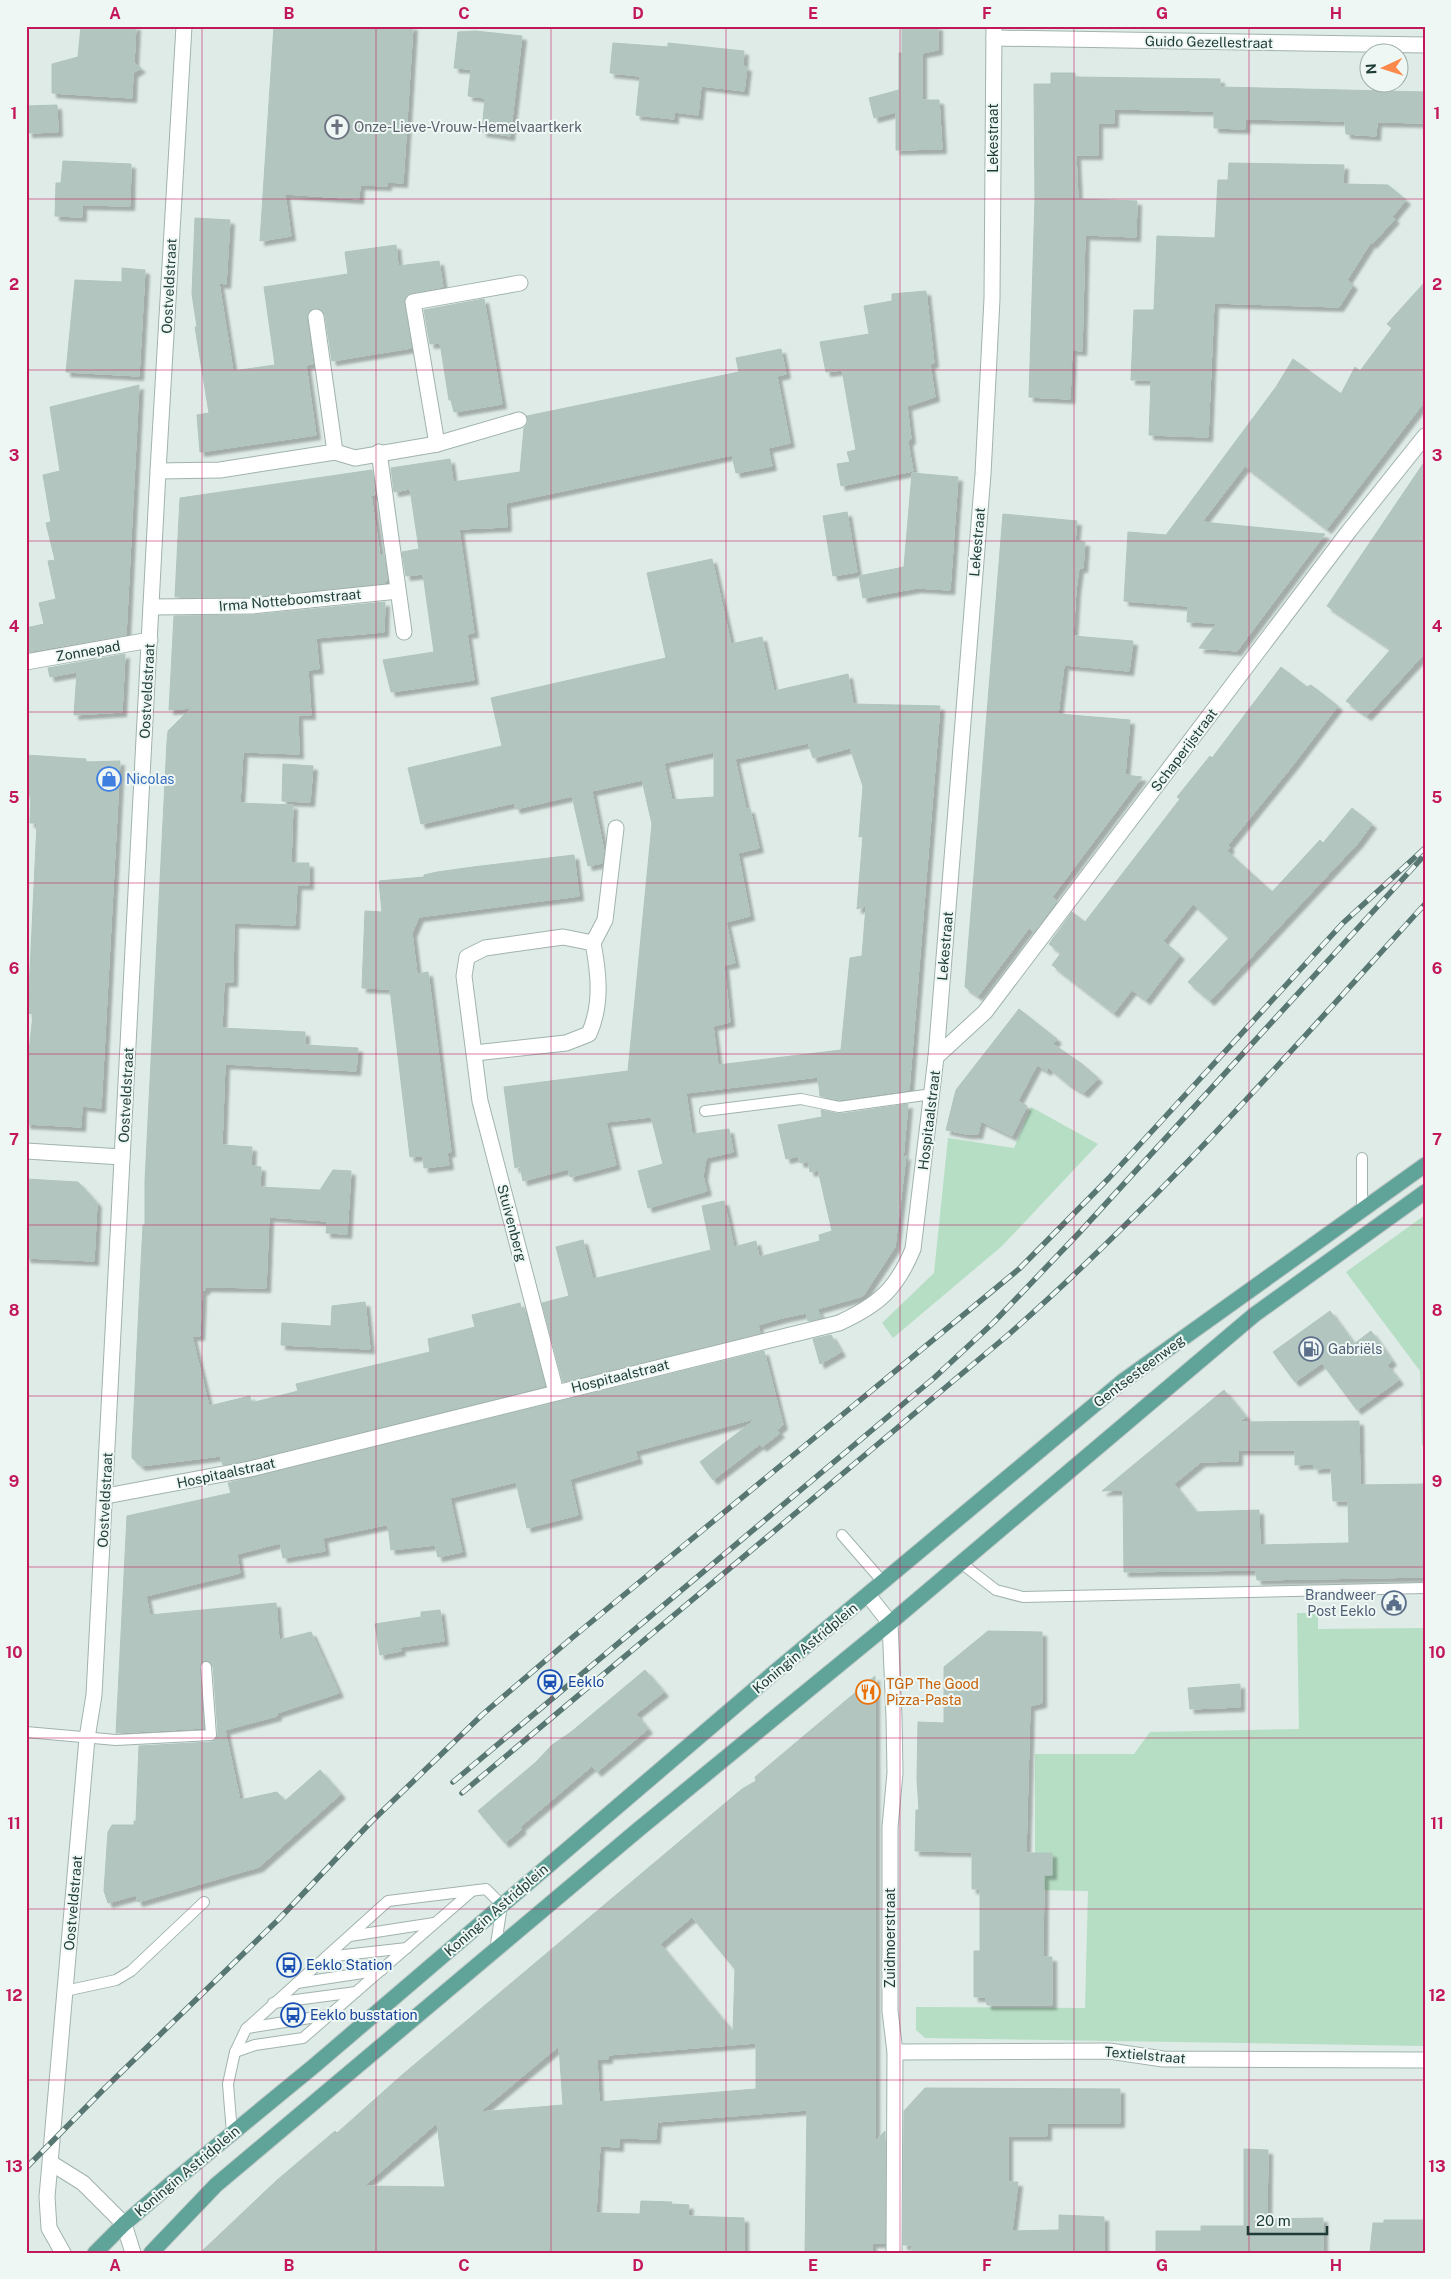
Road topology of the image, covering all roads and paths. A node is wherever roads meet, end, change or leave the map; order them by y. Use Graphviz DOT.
graph roads {
  1 [pos="184,26"];
  2 [pos="994,32"];
  3 [pos="1425,45"];
  4 [pos="520,282"];
  5 [pos="316,317"];
  6 [pos="519,420"];
  7 [pos="1425,436"];
  8 [pos="437,444"];
  9 [pos="335,452"];
  10 [pos="379,452"];
  11 [pos="158,471"];
  12 [pos="398,591"];
  13 [pos="151,607"];
  14 [pos="404,632"];
  15 [pos="150,640"];
  16 [pos="26,662"];
  17 [pos="616,828"];
  18 [pos="593,943"];
  19 [pos="475,1053"];
  20 [pos="936,1057"];
  21 [pos="932,1094"];
  22 [pos="705,1111"];
  23 [pos="26,1151"];
  24 [pos="122,1157"];
  25 [pos="1362,1158"];
  26 [pos="1425,1165"];
  27 [pos="1425,1192"];
  28 [pos="1362,1210"];
  29 [pos="556,1392"];
  30 [pos="106,1496"];
  31 [pos="842,1535"];
  32 [pos="961,1563"];
  33 [pos="883,1582"];
  34 [pos="1425,1588"];
  35 [pos="868,1595"];
  36 [pos="890,1623"];
  37 [pos="206,1667"];
  38 [pos="26,1732"];
  39 [pos="87,1738"];
  40 [pos="472,1890"];
  41 [pos="204,1902"];
  42 [pos="502,1905"];
  43 [pos="435,1923"];
  44 [pos="350,1936"];
  45 [pos="408,1948"];
  46 [pos="495,1952"];
  47 [pos="326,1957"];
  48 [pos="383,1970"];
  49 [pos="296,1983"];
  50 [pos="65,1991"];
  51 [pos="356,1992"];
  52 [pos="273,2003"];
  53 [pos="330,2015"];
  54 [pos="246,2029"];
  55 [pos="235,2052"];
  56 [pos="896,2052"];
  57 [pos="1425,2060"];
  58 [pos="232,2133"];
  59 [pos="51,2163"];
  60 [pos="124,2224"];
  61 [pos="63,2253"];
  62 [pos="95,2253"];
  63 [pos="133,2253"];
  64 [pos="151,2253"];
  65 [pos="894,2253"];
  1 -- 11 [label="street, Oostveldstraat"];
  2 -- 3 [label="street, Guido Gezellestraat"];
  2 -- 20 [label="street, Lekestraat"];
  4 -- 8 [label="street"];
  5 -- 9 [label="street"];
  6 -- 8 [label="street"];
  7 -- 20 [label="street, Schaperijstraat"];
  8 -- 10 [label="street"];
  9 -- 10 [label="street"];
  9 -- 11 [label="street"];
  10 -- 12 [label="street"];
  11 -- 13 [label="street, Oostveldstraat"];
  12 -- 13 [label="street, Irma Notteboomstraat"];
  12 -- 14 [label="street"];
  13 -- 15 [label="street, Oostveldstraat"];
  15 -- 16 [label="street, Zonnepad"];
  15 -- 24 [label="street, Oostveldstraat"];
  17 -- 18 [label="street"];
  18 -- 19 [label="street"];
  18 -- 19 [label="street, Stuivenberg"];
  19 -- 29 [label="street, Stuivenberg"];
  20 -- 21 [label="street, Hospitaalstraat"];
  21 -- 22 [label="lane"];
  21 -- 29 [label="street, Hospitaalstraat"];
  23 -- 24 [label="street"];
  24 -- 30 [label="street, Oostveldstraat"];
  25 -- 28 [label="lane"];
  26 -- 28 [label="main road, Gentsesteenweg"];
  27 -- 32 [label="main road, Gentsesteenweg"];
  28 -- 33 [label="main road, Gentsesteenweg"];
  29 -- 30 [label="street, Hospitaalstraat"];
  30 -- 39 [label="street, Oostveldstraat"];
  31 -- 33 [label="lane"];
  32 -- 34 [label="lane"];
  32 -- 36 [label="main road, Gentsesteenweg"];
  33 -- 35 [label="main road, Gentsesteenweg"];
  35 -- 36 [label="street"];
  35 -- 42 [label="main road, Koningin Astridplein"];
  36 -- 46 [label="main road"];
  36 -- 56 [label="street, Zuidmoerstraat"];
  37 -- 39 [label="lane"];
  38 -- 39 [label="lane"];
  39 -- 50 [label="street, Oostveldstraat"];
  40 -- 42 [label="lane"];
  40 -- 43 [label="lane"];
  40 -- 44 [label="lane"];
  41 -- 50 [label="lane"];
  42 -- 46 [label="lane"];
  42 -- 58 [label="main road, Koningin Astridplein"];
  43 -- 44 [label="lane"];
  43 -- 45 [label="lane"];
  44 -- 47 [label="lane"];
  45 -- 47 [label="lane"];
  45 -- 48 [label="lane"];
  46 -- 64 [label="main road"];
  47 -- 49 [label="lane"];
  48 -- 49 [label="lane"];
  48 -- 51 [label="lane"];
  49 -- 52 [label="lane"];
  50 -- 59 [label="street, Oostveldstraat"];
  51 -- 52 [label="lane"];
  51 -- 53 [label="lane"];
  52 -- 54 [label="lane"];
  53 -- 54 [label="lane"];
  53 -- 55 [label="lane"];
  54 -- 55 [label="lane"];
  55 -- 58 [label="lane"];
  56 -- 57 [label="street, Textielstraat"];
  56 -- 65 [label="street, Zuidmoerstraat"];
  58 -- 60 [label="main road, Koningin Astridplein"];
  59 -- 60 [label="street"];
  59 -- 61 [label="street, Oostveldstraat"];
  60 -- 62 [label="main road, Koningin Astridplein"];
  60 -- 63 [label="street"];
}
